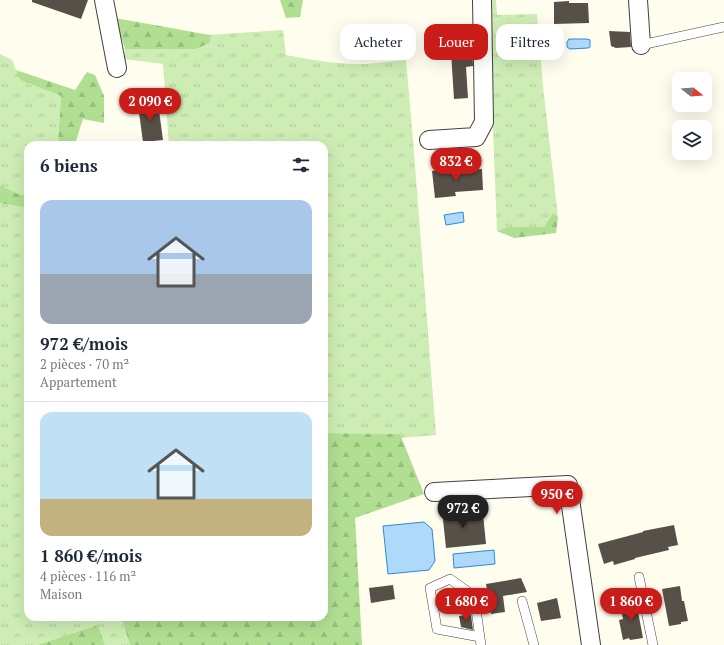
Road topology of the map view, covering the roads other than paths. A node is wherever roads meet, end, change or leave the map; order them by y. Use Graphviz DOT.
graph roads {
  1 [pos="104,0"];
  2 [pos="482,0"];
  3 [pos="638,0"];
  4 [pos="724,27"];
  5 [pos="641,45"];
  6 [pos="117,68"];
  7 [pos="429,140"];
  8 [pos="434,492"];
  9 [pos="639,577"];
  10 [pos="522,601"];
  11 [pos="481,641"];
  12 [pos="534,645"];
  13 [pos="591,645"];
  14 [pos="652,645"];
  1 -- 6 [label="street"];
  2 -- 7 [label="street"];
  3 -- 5 [label="street"];
  4 -- 5 [label="lane"];
  8 -- 13 [label="street"];
  9 -- 14 [label="lane"];
  10 -- 12 [label="lane"];
  11 -- 11 [label="lane"];
}
